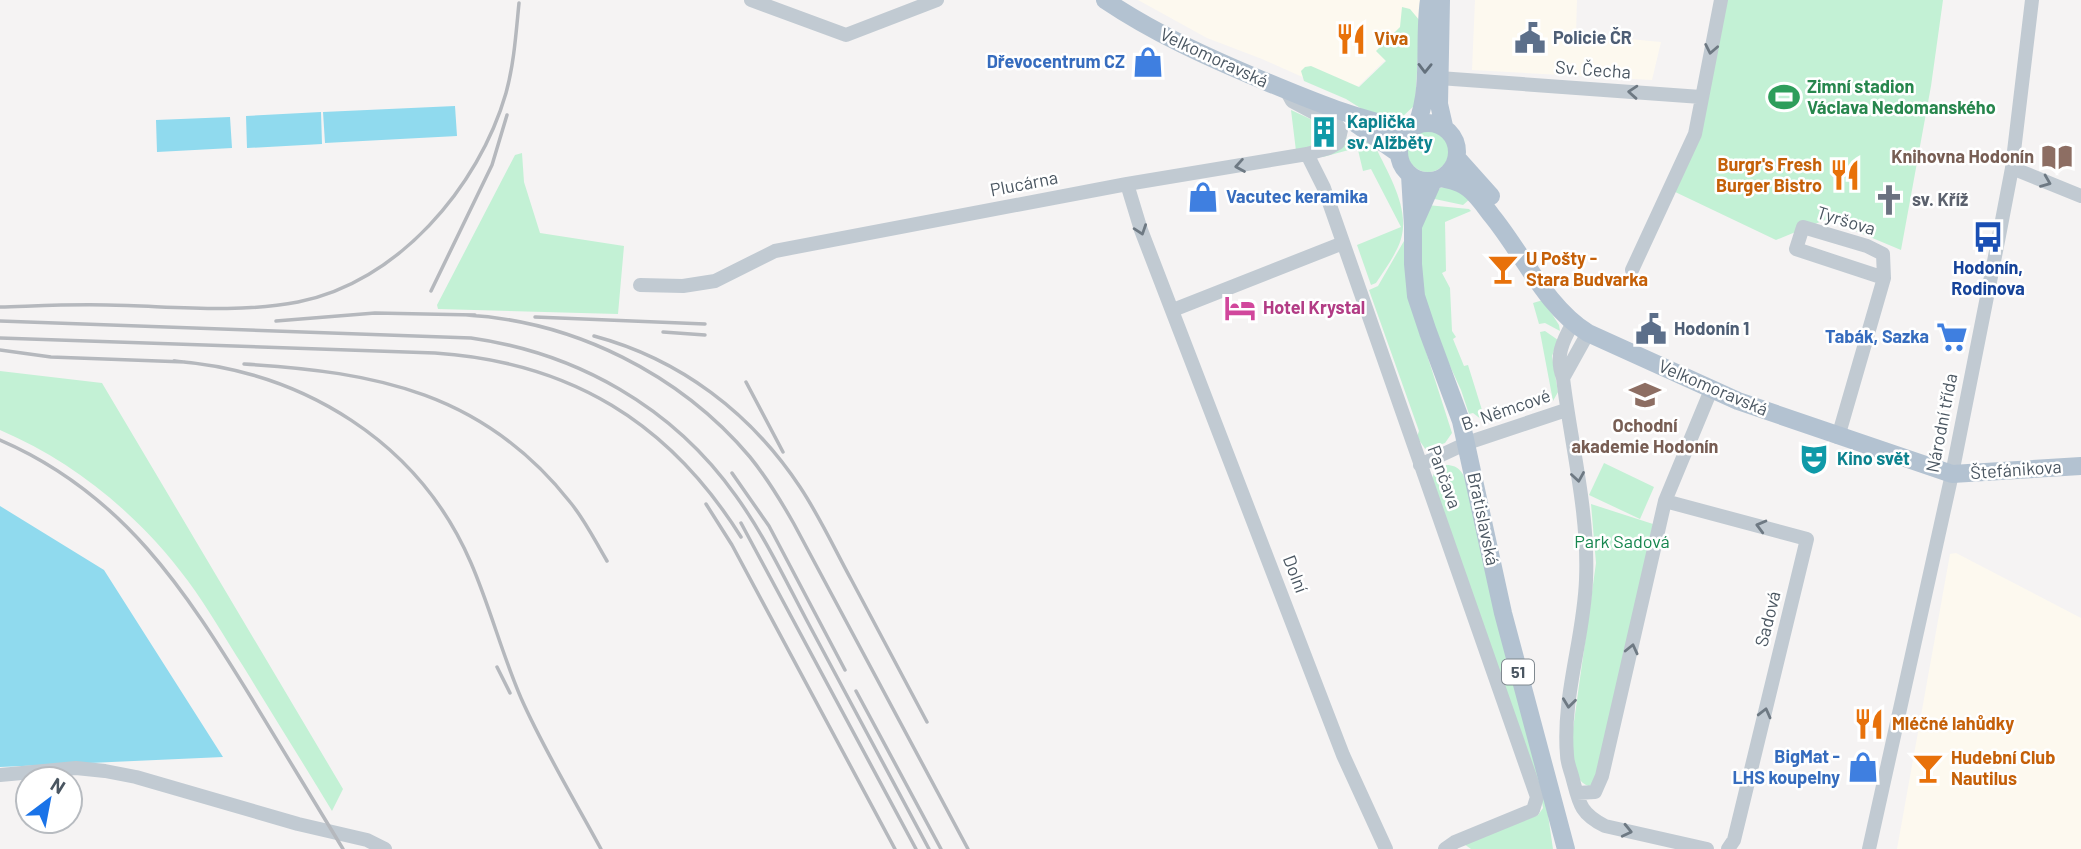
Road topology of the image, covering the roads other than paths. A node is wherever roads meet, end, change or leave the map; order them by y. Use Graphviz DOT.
graph roads {
  1 [pos="751,0"];
  2 [pos="937,0"];
  3 [pos="1105,0"];
  4 [pos="1429,0"];
  5 [pos="1441,0"];
  6 [pos="1721,0"];
  7 [pos="2032,0"];
  8 [pos="1439,78"];
  9 [pos="1286,90"];
  10 [pos="1701,97"];
  11 [pos="1328,107"];
  12 [pos="1413,127"];
  13 [pos="1444,127"];
  14 [pos="1398,153"];
  15 [pos="1307,154"];
  16 [pos="1457,158"];
  17 [pos="2012,168"];
  18 [pos="1410,175"];
  19 [pos="1438,179"];
  20 [pos="1127,184"];
  21 [pos="2081,196"];
  22 [pos="1413,226"];
  23 [pos="1343,243"];
  24 [pos="1514,243"];
  25 [pos="1632,270"];
  26 [pos="1884,278"];
  27 [pos="640,285"];
  28 [pos="1173,310"];
  29 [pos="1580,328"];
  30 [pos="1711,390"];
  31 [pos="1566,410"];
  32 [pos="1838,437"];
  33 [pos="1467,443"];
  34 [pos="1420,465"];
  35 [pos="2081,466"];
  36 [pos="1952,474"];
  37 [pos="1665,501"];
  38 [pos="0,775"];
  39 [pos="1577,793"];
  40 [pos="385,849"];
  41 [pos="1386,849"];
  42 [pos="1445,849"];
  43 [pos="1566,849"];
  44 [pos="1707,849"];
  45 [pos="1728,849"];
  46 [pos="1869,849"];
  1 -- 2 [label="street"];
  3 -- 9 [label="main road, Velkomoravská / 51"];
  4 -- 12 [label="main road, one-way"];
  5 -- 8 [label="main road"];
  6 -- 10 [label="street, one-way"];
  7 -- 17 [label="street, Národní třída"];
  10 -- 8 [label="street, Sv. Čecha, one-way"];
  8 -- 13 [label="main road"];
  9 -- 11 [label="main road, Velkomoravská / 51"];
  9 -- 15 [label="street, Plucárna"];
  10 -- 25 [label="street"];
  11 -- 12 [label="main road, Velkomoravská / 51"];
  11 -- 14 [label="main road, Velkomoravská / 51"];
  12 -- 13 [label="main road, Velkomoravská / 51"];
  12 -- 14 [label="main road"];
  13 -- 16 [label="main road, Velkomoravská"];
  14 -- 18 [label="main road, Velkomoravská / 51"];
  15 -- 20 [label="street, Plucárna, one-way"];
  15 -- 23 [label="street, Pančava"];
  16 -- 19 [label="main road, 51"];
  16 -- 24 [label="main road, Velkomoravská"];
  17 -- 21 [label="street, one-way"];
  17 -- 36 [label="street, Národní třída"];
  18 -- 19 [label="main road, Velkomoravská"];
  18 -- 22 [label="main road, Bratislavská / 51"];
  19 -- 22 [label="main road, Bratislavská / 51"];
  19 -- 24 [label="main road, Velkomoravská"];
  20 -- 27 [label="street, Plucárna"];
  20 -- 28 [label="street, one-way"];
  22 -- 33 [label="main road, Bratislavská / 51"];
  23 -- 28 [label="street"];
  23 -- 34 [label="street, Pančava"];
  24 -- 29 [label="main road, Velkomoravská"];
  26 -- 26 [label="street, Tyršova"];
  26 -- 32 [label="street"];
  28 -- 41 [label="street, Dolní"];
  29 -- 30 [label="main road, Velkomoravská"];
  29 -- 31 [label="street"];
  30 -- 32 [label="main road, Velkomoravská"];
  30 -- 37 [label="street"];
  31 -- 33 [label="street, B. Němcové"];
  31 -- 39 [label="street, one-way"];
  32 -- 36 [label="main road, Velkomoravská"];
  33 -- 34 [label="street, B. Němcové"];
  33 -- 43 [label="main road, Bratislavská / 51"];
  34 -- 42 [label="street, Pančava"];
  35 -- 36 [label="main road, Štefánikova"];
  36 -- 46 [label="street, Národní třída"];
  39 -- 37 [label="street, one-way"];
  45 -- 37 [label="street, Sadová, one-way"];
  38 -- 40 [label="street"];
  39 -- 44 [label="street, one-way"];
}
